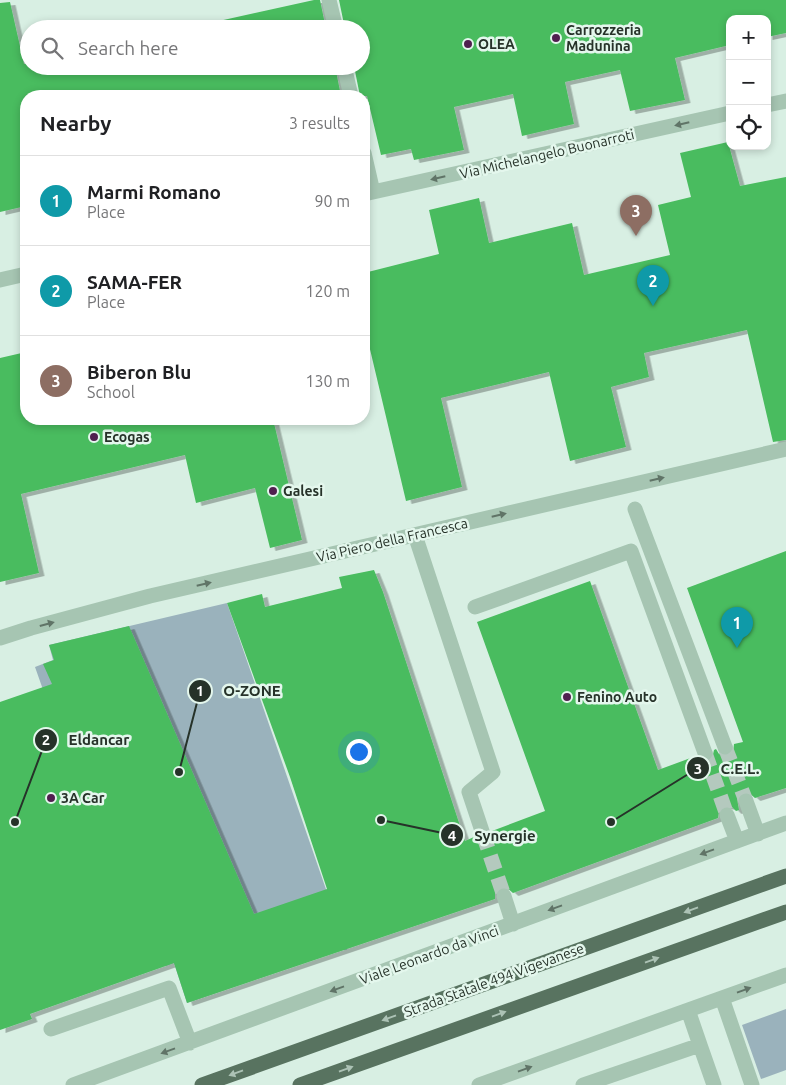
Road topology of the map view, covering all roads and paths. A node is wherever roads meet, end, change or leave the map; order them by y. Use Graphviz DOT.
graph roads {
  1 [pos="329,0"];
  2 [pos="334,20"];
  3 [pos="346,75"];
  4 [pos="350,90"];
  5 [pos="786,101"];
  6 [pos="771,104"];
  7 [pos="726,114"];
  8 [pos="370,193"];
  9 [pos="20,275"];
  10 [pos="0,280"];
  11 [pos="786,449"];
  12 [pos="635,509"];
  13 [pos="415,535"];
  14 [pos="475,607"];
  15 [pos="0,638"];
  16 [pos="725,747"];
  17 [pos="705,753"];
  18 [pos="746,802"];
  19 [pos="727,814"];
  20 [pos="786,824"];
  21 [pos="483,834"];
  22 [pos="758,834"];
  23 [pos="737,841"];
  24 [pos="786,876"];
  25 [pos="504,896"];
  26 [pos="786,912"];
  27 [pos="513,924"];
  28 [pos="786,975"];
  29 [pos="722,998"];
  30 [pos="688,1010"];
  31 [pos="51,1029"];
  32 [pos="190,1043"];
  33 [pos="700,1045"];
  34 [pos="72,1085"];
  35 [pos="202,1085"];
  36 [pos="300,1085"];
  37 [pos="479,1085"];
  38 [pos="583,1085"];
  39 [pos="714,1085"];
  40 [pos="752,1085"];
  1 -- 2 [label="street"];
  3 -- 4 [label="street"];
  5 -- 6 [label="street"];
  7 -- 8 [label="street, Via Michelangelo Buonarroti, one-way"];
  9 -- 10 [label="street"];
  13 -- 11 [label="street, Via Piero della Francesca, one-way"];
  12 -- 16 [label="street"];
  15 -- 13 [label="street, Via Piero della Francesca, one-way"];
  13 -- 21 [label="street"];
  14 -- 17 [label="street"];
  18 -- 22 [label="street"];
  19 -- 23 [label="street"];
  20 -- 22 [label="street, Viale Leonardo da Vinci"];
  22 -- 23 [label="street, Viale Leonardo da Vinci"];
  23 -- 27 [label="street, Viale Leonardo da Vinci, one-way"];
  24 -- 35 [label="main road, Strada Statale 494 Vigevanese, one-way"];
  25 -- 27 [label="street"];
  36 -- 26 [label="main road, one-way"];
  27 -- 32 [label="street, Viale Leonardo da Vinci, one-way"];
  29 -- 28 [label="street, one-way"];
  29 -- 30 [label="street"];
  29 -- 40 [label="street"];
  30 -- 33 [label="street"];
  37 -- 30 [label="street, one-way"];
  31 -- 32 [label="street"];
  32 -- 34 [label="street, Viale Leonardo da Vinci, one-way"];
  33 -- 38 [label="street"];
  33 -- 39 [label="street"];
}
